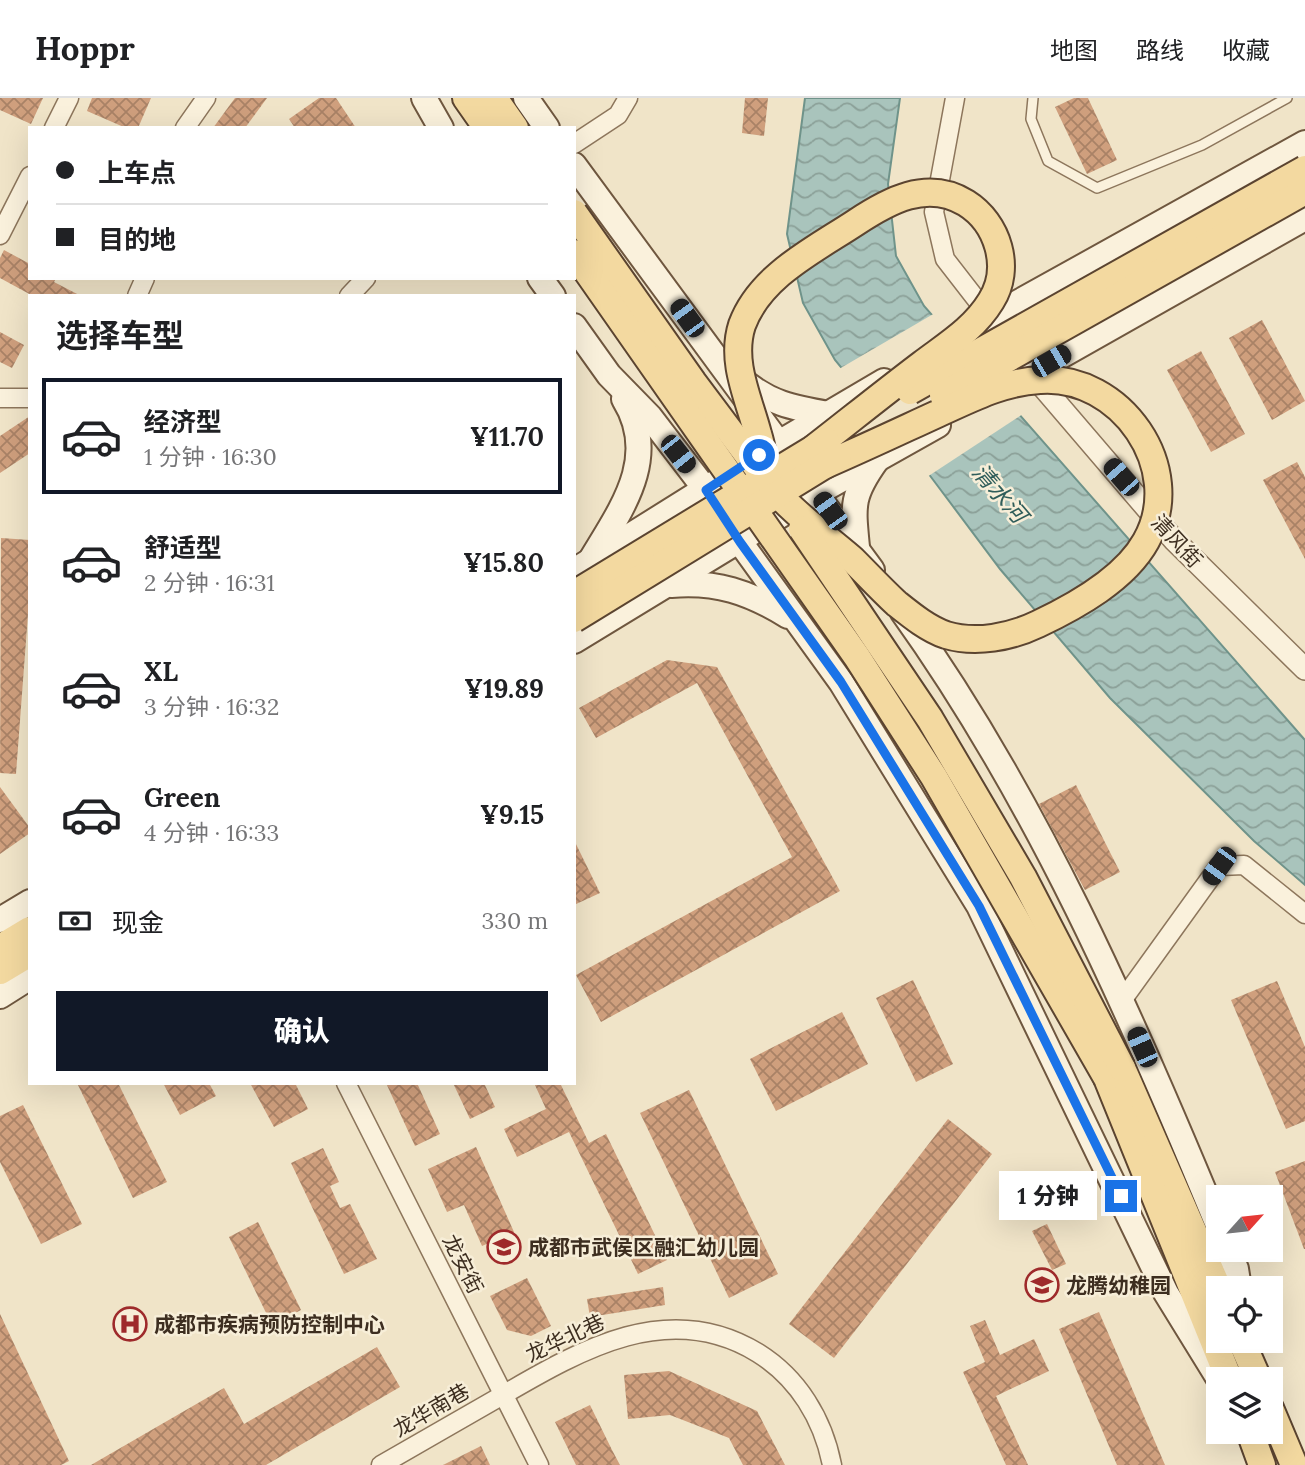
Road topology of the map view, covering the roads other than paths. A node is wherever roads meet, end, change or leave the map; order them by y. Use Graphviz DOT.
graph roads {
  1 [pos="69,98"];
  2 [pos="206,98"];
  3 [pos="424,98"];
  4 [pos="466,98"];
  5 [pos="494,98"];
  6 [pos="526,98"];
  7 [pos="628,98"];
  8 [pos="955,98"];
  9 [pos="1033,98"];
  10 [pos="1287,98"];
  11 [pos="55,126"];
  12 [pos="186,126"];
  13 [pos="440,126"];
  14 [pos="486,126"];
  15 [pos="513,126"];
  16 [pos="546,126"];
  17 [pos="576,143"];
  18 [pos="1305,143"];
  19 [pos="576,168"];
  20 [pos="1305,169"];
  21 [pos="28,180"];
  22 [pos="1305,191"];
  23 [pos="576,216"];
  24 [pos="1305,218"];
  25 [pos="0,235"];
  26 [pos="576,256"];
  27 [pos="364,280"];
  28 [pos="351,294"];
  29 [pos="980,323"];
  30 [pos="576,329"];
  31 [pos="703,340"];
  32 [pos="1031,373"];
  33 [pos="608,375"];
  34 [pos="0,398"];
  35 [pos="28,398"];
  36 [pos="829,414"];
  37 [pos="777,444"];
  38 [pos="819,457"];
  39 [pos="882,457"];
  40 [pos="772,488"];
  41 [pos="706,490"];
  42 [pos="817,493"];
  43 [pos="740,542"];
  44 [pos="857,548"];
  45 [pos="582,566"];
  46 [pos="663,586"];
  47 [pos="576,593"];
  48 [pos="576,618"];
  49 [pos="798,623"];
  50 [pos="576,639"];
  51 [pos="1305,669"];
  52 [pos="28,903"];
  53 [pos="1305,914"];
  54 [pos="0,920"];
  55 [pos="28,931"];
  56 [pos="0,948"];
  57 [pos="28,954"];
  58 [pos="0,971"];
  59 [pos="28,978"];
  60 [pos="0,996"];
  61 [pos="1121,1002"];
  62 [pos="1114,1073"];
  63 [pos="347,1085"];
  64 [pos="1206,1197"];
  65 [pos="1212,1276"];
  66 [pos="1212,1367"];
  67 [pos="1224,1367"];
  68 [pos="503,1394"];
  69 [pos="1283,1438"];
  70 [pos="1254,1444"];
  71 [pos="381,1465"];
  72 [pos="539,1465"];
  73 [pos="832,1465"];
  74 [pos="1262,1465"];
  75 [pos="1294,1465"];
  1 -- 11 [label="street"];
  2 -- 12 [label="street"];
  3 -- 13 [label="main road"];
  4 -- 14 [label="main road"];
  5 -- 15 [label="main road"];
  6 -- 16 [label="main road"];
  7 -- 17 [label="street"];
  8 -- 29 [label="street"];
  9 -- 10 [label="lane"];
  18 -- 29 [label="main road"];
  19 -- 31 [label="main road"];
  20 -- 38 [label="main road, bridge"];
  21 -- 25 [label="street"];
  22 -- 38 [label="main road, bridge"];
  23 -- 40 [label="main road, bridge"];
  24 -- 32 [label="main road"];
  26 -- 62 [label="main road, bridge"];
  27 -- 28 [label="street"];
  29 -- 36 [label="main road, bridge"];
  30 -- 33 [label="main road"];
  31 -- 36 [label="main road"];
  31 -- 37 [label="main road"];
  32 -- 39 [label="main road, bridge"];
  32 -- 51 [label="street, 清风街"];
  33 -- 41 [label="main road"];
  33 -- 45 [label="main road"];
  34 -- 35 [label="street"];
  36 -- 37 [label="main road"];
  37 -- 41 [label="main road"];
  37 -- 42 [label="main road"];
  38 -- 40 [label="main road, bridge"];
  38 -- 40 [label="main road, bridge"];
  38 -- 47 [label="main road, bridge"];
  38 -- 48 [label="main road, bridge"];
  39 -- 42 [label="main road"];
  39 -- 44 [label="main road"];
  40 -- 62 [label="main road, bridge"];
  41 -- 43 [label="main road"];
  41 -- 45 [label="main road"];
  42 -- 43 [label="main road"];
  42 -- 44 [label="main road"];
  43 -- 46 [label="main road"];
  43 -- 49 [label="main road"];
  44 -- 61 [label="main road"];
  46 -- 49 [label="main road"];
  46 -- 50 [label="main road"];
  49 -- 66 [label="main road"];
  52 -- 54 [label="main road"];
  53 -- 61 [label="street"];
  55 -- 56 [label="main road"];
  57 -- 58 [label="main road"];
  59 -- 60 [label="main road"];
  61 -- 64 [label="main road"];
  62 -- 65 [label="main road"];
  62 -- 67 [label="main road"];
  63 -- 68 [label="street, 龙安街"];
  68 -- 71 [label="street, 龙华南巷"];
  68 -- 72 [label="street, 龙安街"];
  68 -- 73 [label="street, 龙华北巷"];
  69 -- 75 [label="main road"];
  70 -- 74 [label="main road"];
}
